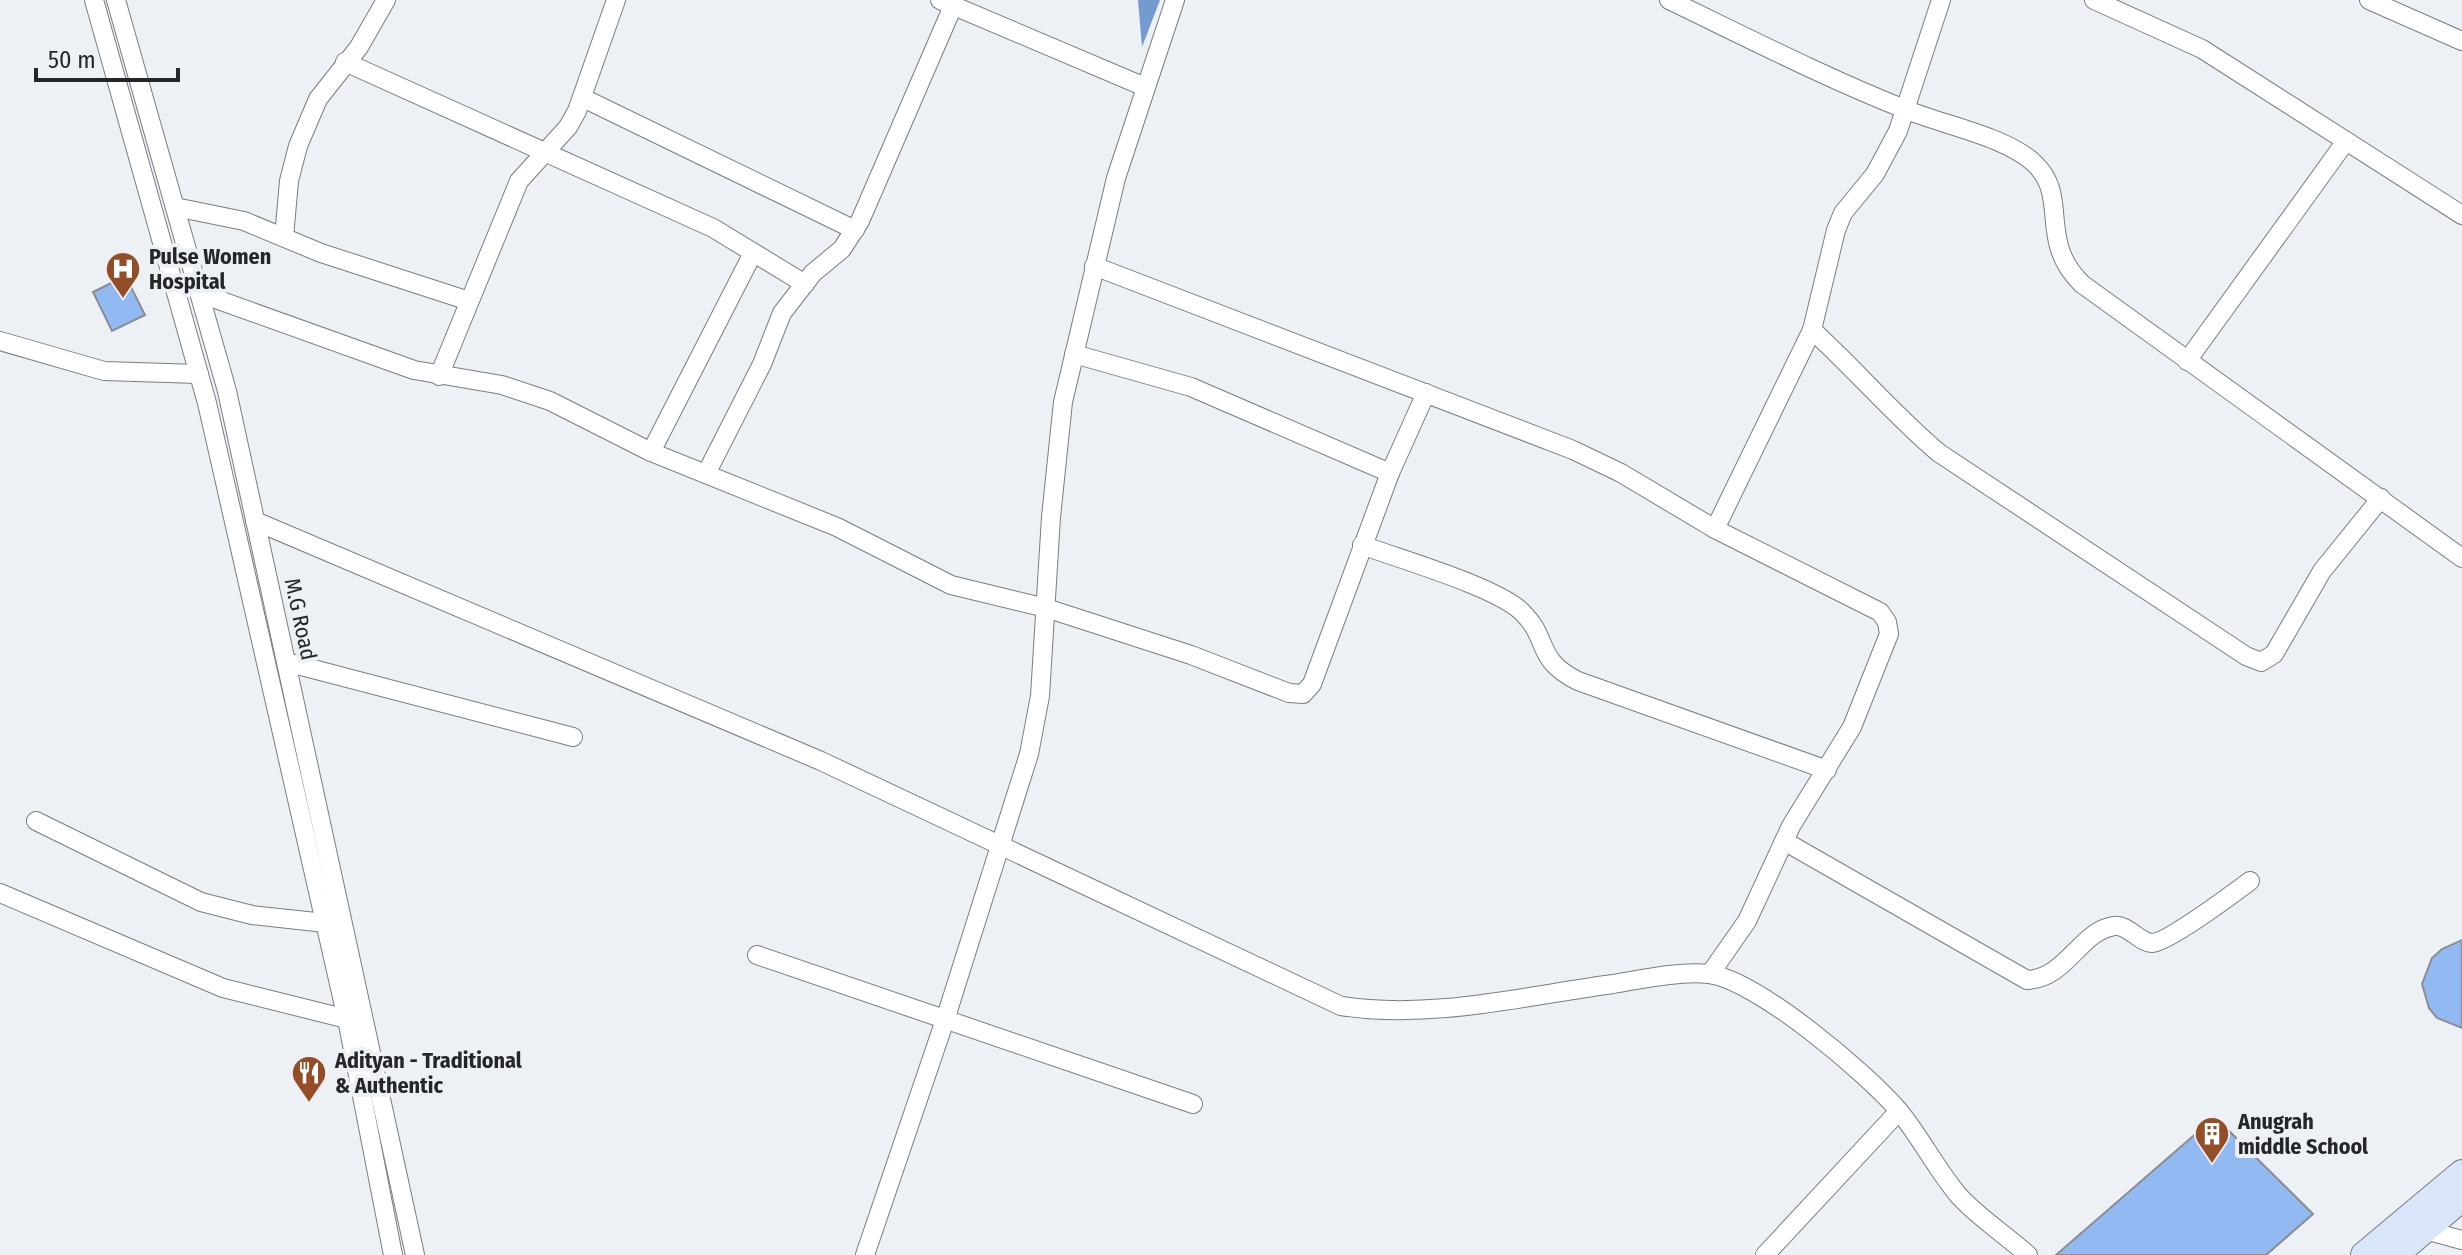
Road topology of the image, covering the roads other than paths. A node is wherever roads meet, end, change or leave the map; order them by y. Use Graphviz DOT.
graph roads {
  1 [pos="94,0"];
  2 [pos="116,0"];
  3 [pos="386,0"];
  4 [pos="616,0"];
  5 [pos="1175,0"];
  6 [pos="1669,0"];
  7 [pos="1941,0"];
  8 [pos="2094,0"];
  9 [pos="2369,0"];
  10 [pos="955,4"];
  11 [pos="2462,41"];
  12 [pos="345,62"];
  13 [pos="1145,87"];
  14 [pos="583,98"];
  15 [pos="1905,109"];
  16 [pos="2346,141"];
  17 [pos="544,150"];
  18 [pos="175,207"];
  19 [pos="2462,215"];
  20 [pos="855,230"];
  21 [pos="284,237"];
  22 [pos="753,253"];
  23 [pos="1094,266"];
  24 [pos="805,284"];
  25 [pos="199,293"];
  26 [pos="469,301"];
  27 [pos="1812,330"];
  28 [pos="0,341"];
  29 [pos="1074,354"];
  30 [pos="2187,361"];
  31 [pos="439,376"];
  32 [pos="200,378"];
  33 [pos="223,378"];
  34 [pos="1426,393"];
  35 [pos="651,452"];
  36 [pos="1390,473"];
  37 [pos="706,474"];
  38 [pos="2381,498"];
  39 [pos="255,521"];
  40 [pos="1715,529"];
  41 [pos="1362,545"];
  42 [pos="2462,558"];
  43 [pos="1046,608"];
  44 [pos="286,662"];
  45 [pos="573,737"];
  46 [pos="1827,770"];
  47 [pos="36,821"];
  48 [pos="1784,841"];
  49 [pos="1001,846"];
  50 [pos="318,851"];
  51 [pos="2250,881"];
  52 [pos="0,893"];
  53 [pos="325,923"];
  54 [pos="757,955"];
  55 [pos="1710,974"];
  56 [pos="946,1017"];
  57 [pos="347,1019"];
  58 [pos="1193,1104"];
  59 [pos="1899,1111"];
  60 [pos="2462,1173"];
  61 [pos="2462,1198"];
  62 [pos="2413,1227"];
  63 [pos="2462,1240"];
  64 [pos="393,1255"];
  65 [pos="415,1255"];
  66 [pos="865,1255"];
  67 [pos="1765,1255"];
  68 [pos="2028,1255"];
  69 [pos="2364,1255"];
  70 [pos="2395,1255"];
  1 -- 32 [label="street, M.G Road"];
  2 -- 18 [label="street, M.G Road"];
  3 -- 12 [label="street"];
  4 -- 14 [label="street"];
  5 -- 13 [label="street"];
  6 -- 15 [label="street"];
  7 -- 15 [label="street"];
  8 -- 16 [label="street"];
  9 -- 11 [label="street"];
  10 -- 13 [label="street"];
  10 -- 20 [label="street"];
  12 -- 17 [label="street"];
  12 -- 21 [label="street"];
  13 -- 23 [label="street"];
  14 -- 17 [label="street"];
  14 -- 20 [label="street"];
  15 -- 27 [label="street"];
  15 -- 30 [label="street"];
  16 -- 19 [label="street"];
  16 -- 30 [label="street"];
  17 -- 22 [label="street"];
  17 -- 26 [label="street"];
  18 -- 21 [label="street"];
  18 -- 25 [label="street, M.G Road"];
  20 -- 24 [label="street"];
  21 -- 26 [label="street"];
  22 -- 24 [label="street"];
  22 -- 35 [label="street"];
  23 -- 29 [label="street"];
  23 -- 34 [label="street"];
  24 -- 37 [label="street"];
  25 -- 31 [label="street"];
  25 -- 33 [label="street, M.G Road"];
  26 -- 31 [label="street"];
  27 -- 38 [label="street"];
  27 -- 40 [label="street"];
  28 -- 32 [label="street"];
  29 -- 36 [label="street"];
  29 -- 43 [label="street"];
  30 -- 38 [label="street"];
  31 -- 35 [label="street"];
  32 -- 33 [label="street"];
  32 -- 50 [label="street, M.G Road"];
  33 -- 39 [label="street, M.G Road"];
  34 -- 36 [label="street"];
  34 -- 40 [label="street"];
  35 -- 37 [label="street"];
  36 -- 41 [label="street"];
  37 -- 43 [label="street"];
  38 -- 42 [label="street"];
  39 -- 44 [label="street, M.G Road"];
  39 -- 49 [label="street"];
  40 -- 46 [label="street"];
  41 -- 43 [label="street"];
  41 -- 46 [label="street"];
  43 -- 49 [label="street"];
  44 -- 45 [label="street"];
  44 -- 50 [label="street, M.G Road"];
  46 -- 48 [label="street"];
  47 -- 53 [label="street"];
  48 -- 51 [label="street"];
  48 -- 55 [label="street"];
  49 -- 55 [label="street"];
  49 -- 56 [label="street"];
  50 -- 53 [label="street, M.G Road"];
  50 -- 65 [label="street, M.G Road"];
  52 -- 57 [label="street"];
  53 -- 57 [label="street, M.G Road"];
  54 -- 56 [label="street"];
  55 -- 59 [label="street"];
  56 -- 58 [label="street"];
  56 -- 66 [label="street"];
  57 -- 64 [label="street, M.G Road"];
  59 -- 67 [label="street"];
  59 -- 68 [label="street"];
  60 -- 62 [label="main road"];
  61 -- 62 [label="main road"];
  62 -- 63 [label="street"];
  62 -- 69 [label="main road"];
  62 -- 70 [label="main road"];
}
